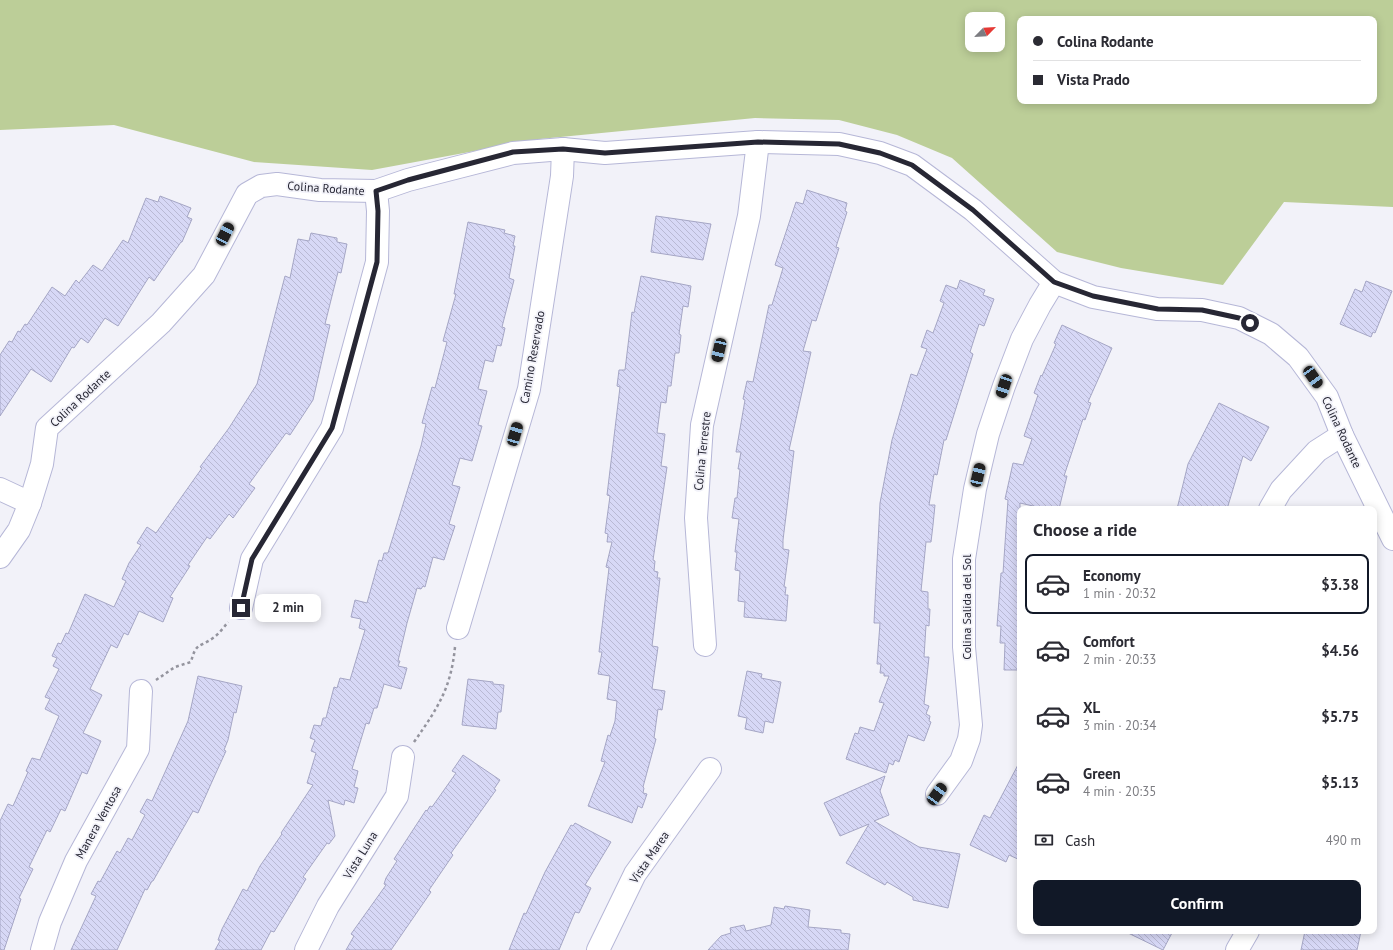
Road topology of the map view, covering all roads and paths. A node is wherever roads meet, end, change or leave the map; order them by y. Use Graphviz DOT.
graph roads {
  1 [pos="758,142"];
  2 [pos="563,149"];
  3 [pos="376,191"];
  4 [pos="1054,282"];
  5 [pos="1342,435"];
  6 [pos="0,489"];
  7 [pos="30,503"];
  8 [pos="1272,506"];
  9 [pos="1377,506"];
  10 [pos="1377,506"];
  11 [pos="1393,539"];
  12 [pos="0,557"];
  13 [pos="241,608"];
  14 [pos="458,628"];
  15 [pos="705,645"];
  16 [pos="141,691"];
  17 [pos="404,757"];
  18 [pos="710,770"];
  19 [pos="937,794"];
  20 [pos="1246,934"];
  21 [pos="42,950"];
  22 [pos="306,950"];
  23 [pos="598,950"];
  24 [pos="1237,950"];
  1 -- 2 [label="street, Colina Rodante"];
  1 -- 4 [label="street, Colina Rodante"];
  1 -- 15 [label="street, Colina Terrestre"];
  2 -- 3 [label="street, Colina Rodante"];
  2 -- 14 [label="street, Camino Reservado"];
  3 -- 7 [label="street, Colina Rodante"];
  3 -- 13 [label="street"];
  4 -- 5 [label="street, Colina Rodante"];
  4 -- 19 [label="street, Colina Salida del Sol"];
  5 -- 8 [label="street"];
  5 -- 10 [label="street, Colina Rodante"];
  6 -- 7 [label="street"];
  7 -- 12 [label="street, Colina Rodante"];
  9 -- 11 [label="street, Colina Rodante"];
  13 -- 16 [label="path"];
  14 -- 17 [label="path"];
  16 -- 21 [label="street, Manera Ventosa"];
  17 -- 22 [label="street, Vista Luna"];
  18 -- 23 [label="street, Vista Marea"];
  20 -- 24 [label="street"];
}
